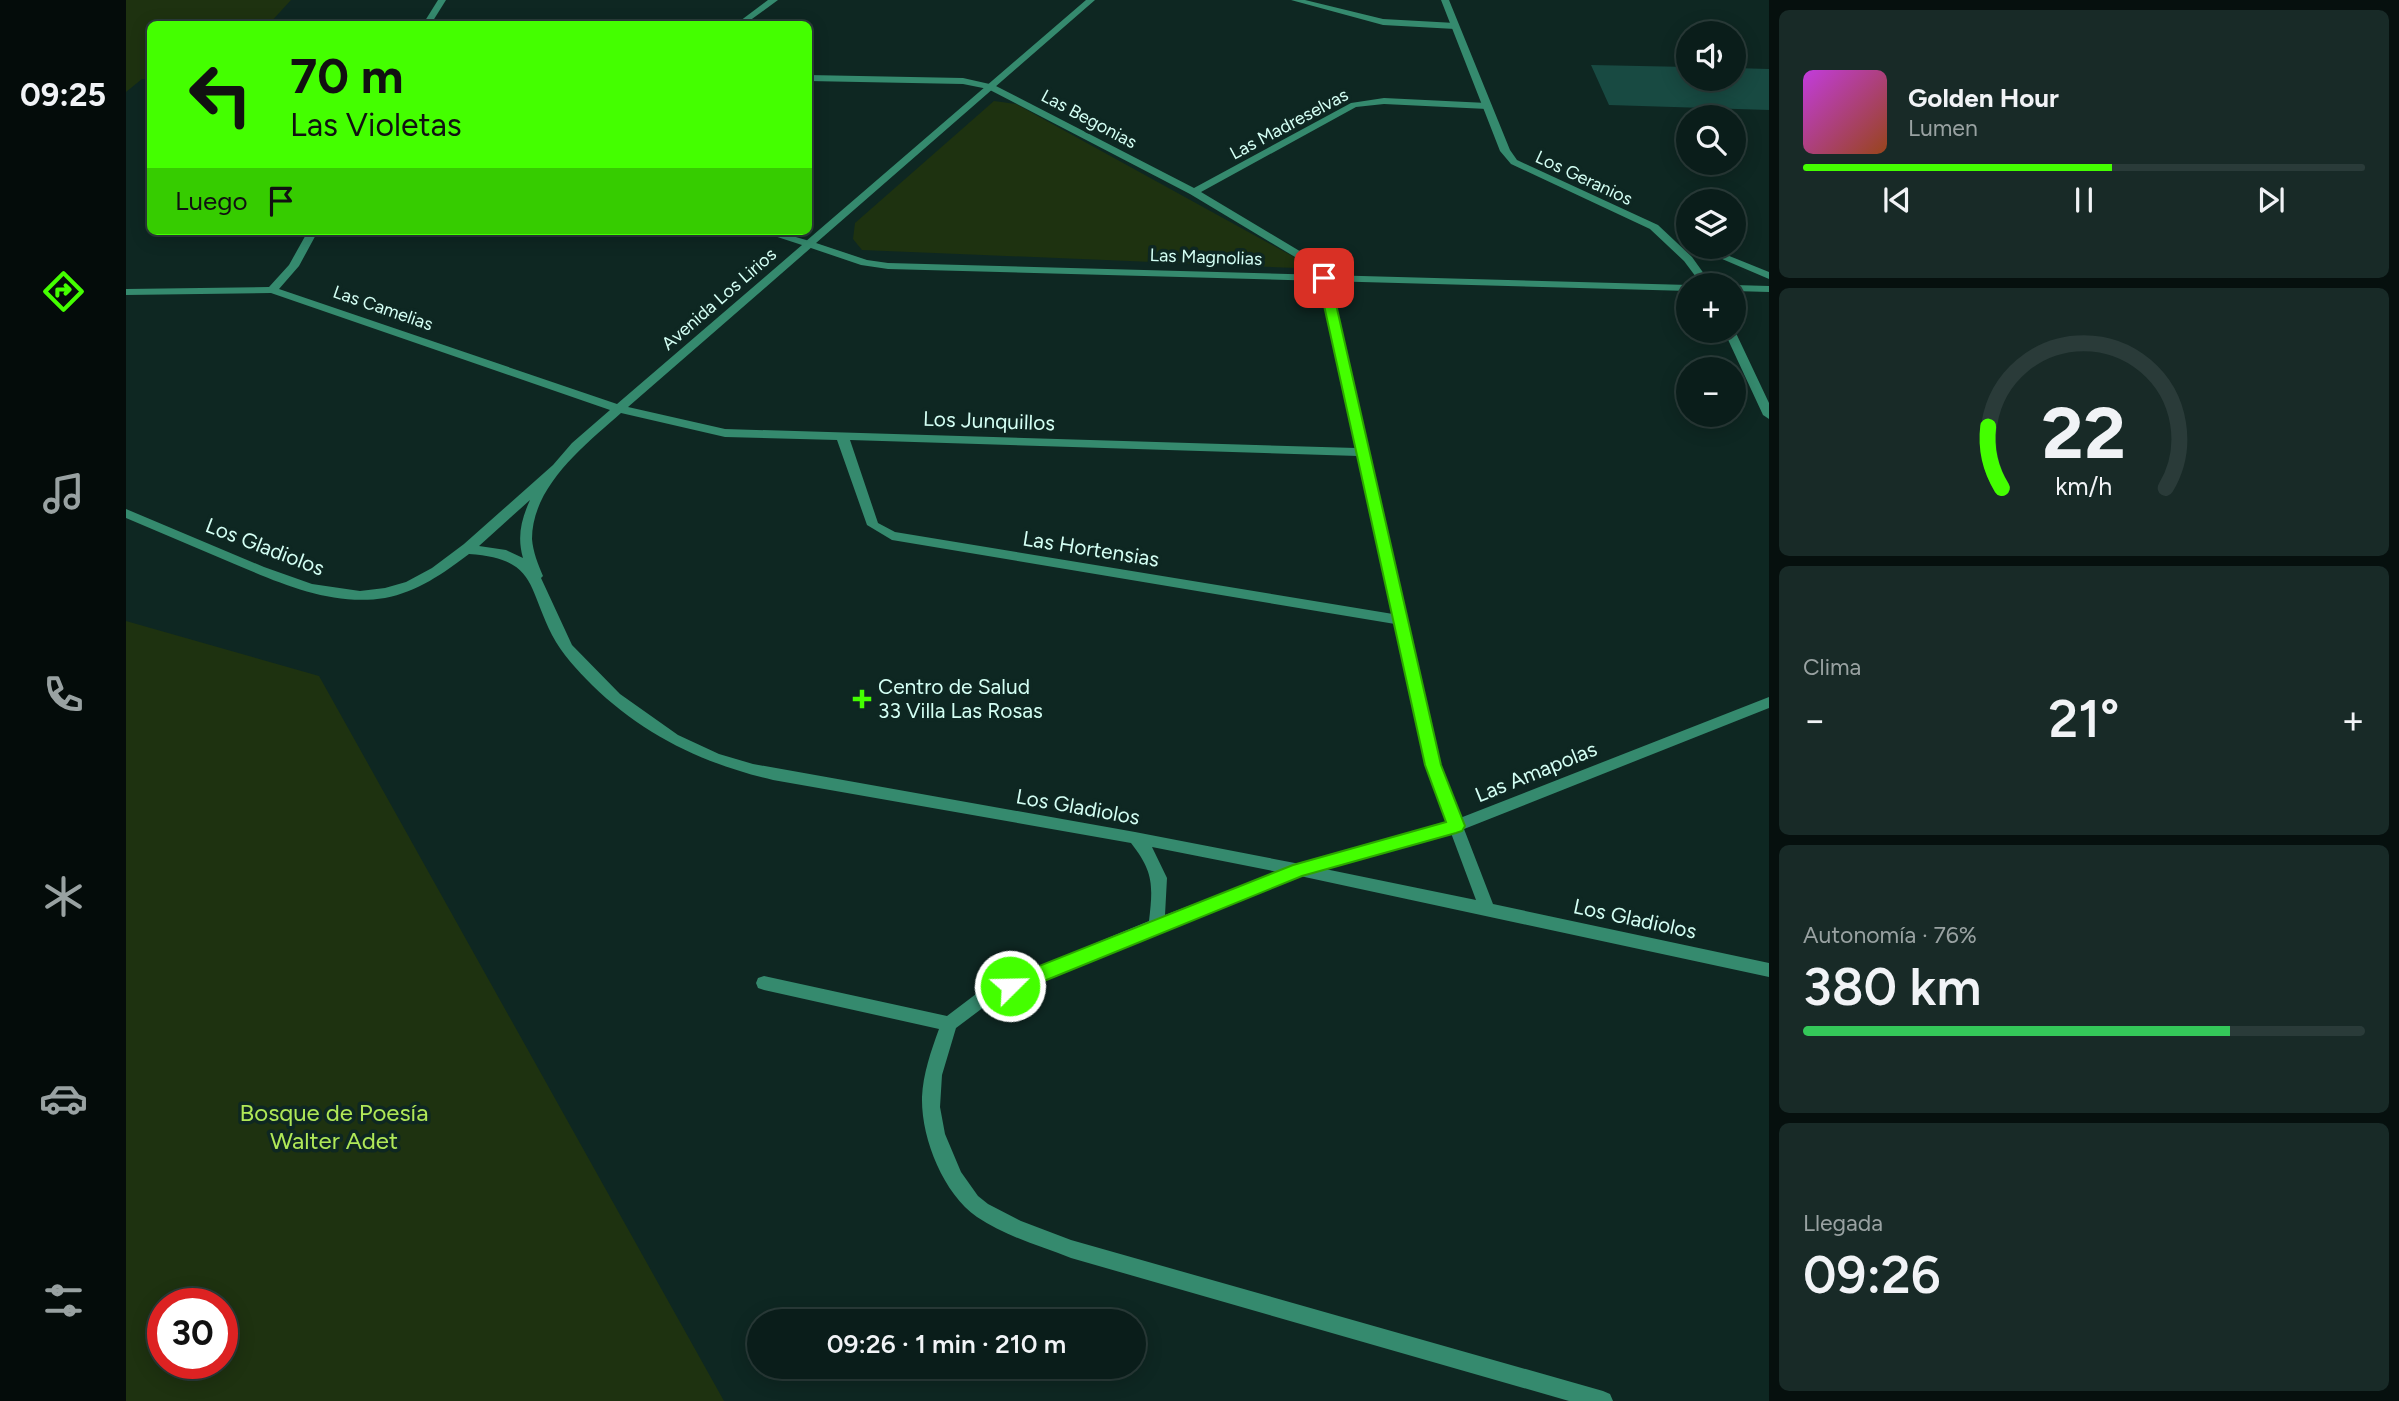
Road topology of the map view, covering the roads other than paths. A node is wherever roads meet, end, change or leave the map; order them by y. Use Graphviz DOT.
graph roads {
  1 [pos="442,0"];
  2 [pos="775,0"];
  3 [pos="1091,0"];
  4 [pos="1295,0"];
  5 [pos="1446,0"];
  6 [pos="429,21"];
  7 [pos="744,21"];
  8 [pos="1455,26"];
  9 [pos="812,78"];
  10 [pos="991,87"];
  11 [pos="1487,106"];
  12 [pos="1194,192"];
  13 [pos="1654,227"];
  14 [pos="311,235"];
  15 [pos="778,235"];
  16 [pos="1676,236"];
  17 [pos="809,244"];
  18 [pos="1728,259"];
  19 [pos="1698,273"];
  20 [pos="1769,276"];
  21 [pos="1324,278"];
  22 [pos="1676,288"];
  23 [pos="1746,288"];
  24 [pos="1769,289"];
  25 [pos="272,290"];
  26 [pos="126,292"];
  27 [pos="1735,343"];
  28 [pos="619,409"];
  29 [pos="1769,415"];
  30 [pos="842,436"];
  31 [pos="1361,452"];
  32 [pos="559,467"];
  33 [pos="126,513"];
  34 [pos="466,549"];
  35 [pos="537,578"];
  36 [pos="1399,620"];
  37 [pos="1769,702"];
  38 [pos="1456,826"];
  39 [pos="1135,838"];
  40 [pos="1299,870"];
  41 [pos="1487,909"];
  42 [pos="1156,925"];
  43 [pos="1769,970"];
  44 [pos="764,983"];
  45 [pos="949,1024"];
  46 [pos="1604,1401"];
  1 -- 6 [label="street"];
  2 -- 7 [label="street"];
  3 -- 10 [label="street, Avenida Los Lirios"];
  4 -- 8 [label="street"];
  5 -- 8 [label="street, Los Geranios"];
  8 -- 11 [label="street, Los Geranios"];
  9 -- 10 [label="street, Las Begonias"];
  10 -- 12 [label="street, Las Begonias"];
  10 -- 17 [label="street, Avenida Los Lirios"];
  11 -- 12 [label="street, Las Madreselvas"];
  11 -- 13 [label="street, Los Geranios"];
  12 -- 21 [label="street, Las Begonias"];
  13 -- 16 [label="street"];
  13 -- 19 [label="street, Los Geranios"];
  14 -- 25 [label="street"];
  15 -- 17 [label="street, Las Magnolias"];
  17 -- 21 [label="street, Las Magnolias"];
  17 -- 28 [label="street, Avenida Los Lirios"];
  18 -- 20 [label="street"];
  21 -- 22 [label="street, Las Magnolias"];
  21 -- 31 [label="street"];
  23 -- 24 [label="street"];
  25 -- 26 [label="street, Las Camelias"];
  25 -- 28 [label="street, Las Camelias"];
  27 -- 29 [label="street"];
  28 -- 30 [label="street, Los Junquillos"];
  28 -- 32 [label="street, Avenida Los Lirios"];
  30 -- 31 [label="street, Los Junquillos"];
  30 -- 36 [label="street, Las Hortensias"];
  31 -- 36 [label="street"];
  32 -- 34 [label="street, Los Gladiolos"];
  32 -- 35 [label="street, Avenida Los Lirios"];
  33 -- 34 [label="street, Los Gladiolos"];
  34 -- 35 [label="street"];
  35 -- 39 [label="street, Los Gladiolos"];
  36 -- 38 [label="street"];
  37 -- 38 [label="street, Las Amapolas"];
  38 -- 40 [label="street, Las Amapolas"];
  38 -- 41 [label="street"];
  39 -- 40 [label="street, Los Gladiolos"];
  39 -- 42 [label="street"];
  40 -- 41 [label="street, Los Gladiolos"];
  40 -- 42 [label="street, Las Amapolas"];
  41 -- 43 [label="street, Los Gladiolos"];
  42 -- 45 [label="street, Las Amapolas"];
  44 -- 45 [label="street"];
  45 -- 46 [label="street"];
}
